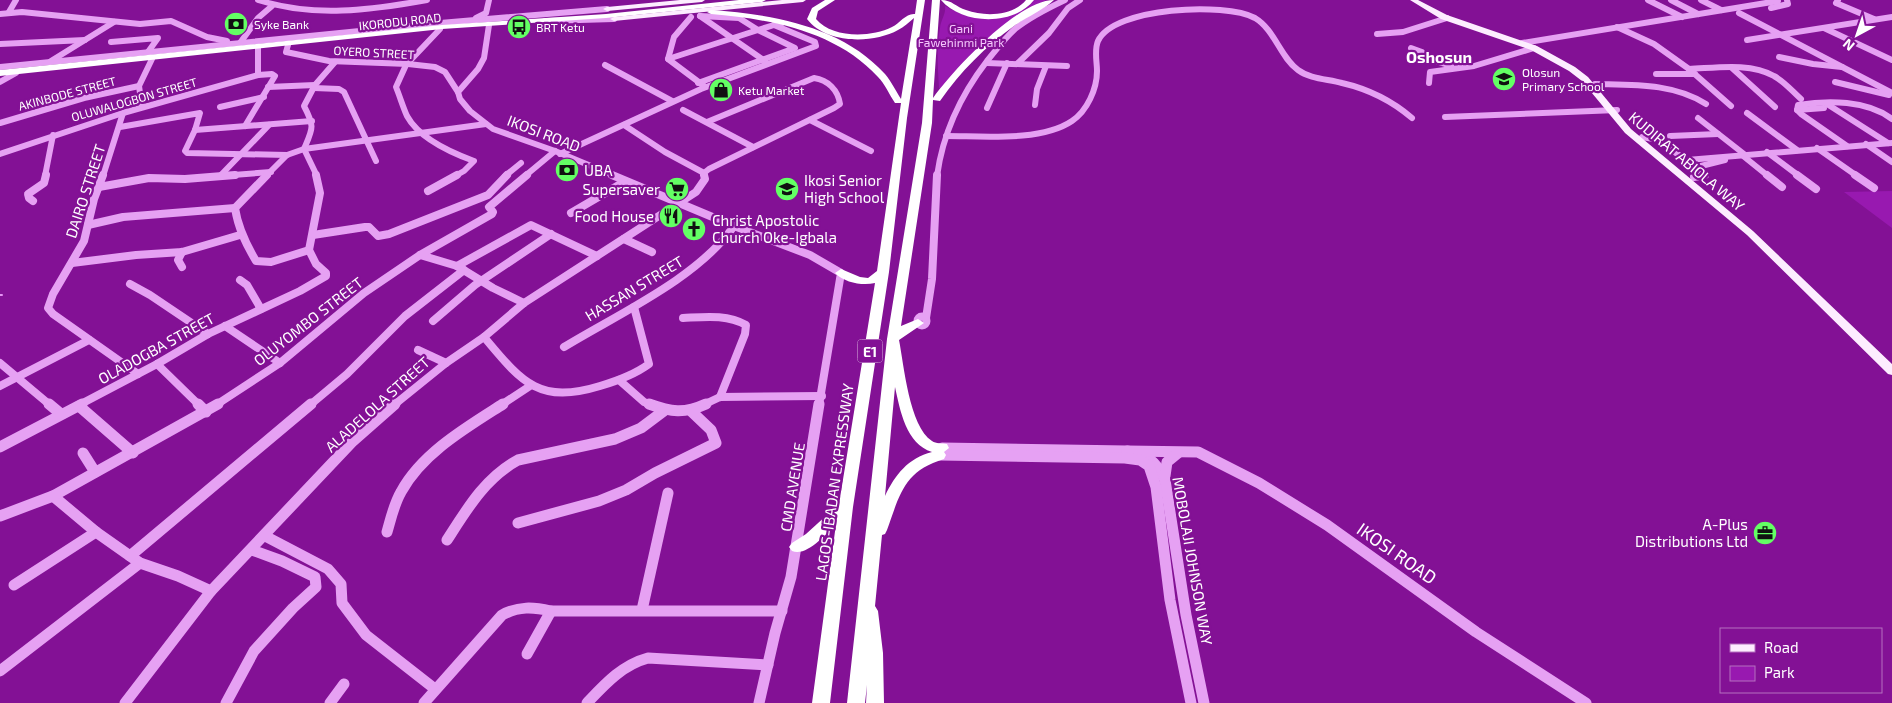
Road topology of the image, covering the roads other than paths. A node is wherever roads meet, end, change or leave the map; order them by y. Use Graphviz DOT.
graph roads {
  1 [pos="16,0"];
  2 [pos="258,0"];
  3 [pos="427,0"];
  4 [pos="489,0"];
  5 [pos="493,0"];
  6 [pos="692,0"];
  7 [pos="702,0"];
  8 [pos="738,0"];
  9 [pos="762,0"];
  10 [pos="803,0"];
  11 [pos="831,0"];
  12 [pos="914,0"];
  13 [pos="921,0"];
  14 [pos="936,0"];
  15 [pos="945,0"];
  16 [pos="1030,0"];
  17 [pos="1050,0"];
  18 [pos="1065,0"];
  19 [pos="1080,0"];
  20 [pos="1413,0"];
  21 [pos="1421,0"];
  22 [pos="1648,0"];
  23 [pos="1672,0"];
  24 [pos="1701,0"];
  25 [pos="1730,0"];
  26 [pos="1760,0"];
  27 [pos="1787,0"];
  28 [pos="1838,0"];
  29 [pos="1778,1"];
  30 [pos="1767,3"];
  31 [pos="272,6"];
  32 [pos="1744,7"];
  33 [pos="607,9"];
  34 [pos="1721,10"];
  35 [pos="9,12"];
  36 [pos="1738,13"];
  37 [pos="0,14"];
  38 [pos="694,14"];
  39 [pos="1698,14"];
  40 [pos="576,16"];
  41 [pos="912,16"];
  42 [pos="1681,17"];
  43 [pos="1892,17"];
  44 [pos="1447,18"];
  45 [pos="614,19"];
  46 [pos="1874,19"];
  47 [pos="115,20"];
  48 [pos="470,20"];
  49 [pos="494,20"];
  50 [pos="778,24"];
  51 [pos="1616,26"];
  52 [pos="1824,28"];
  53 [pos="440,29"];
  54 [pos="758,30"];
  55 [pos="1377,34"];
  56 [pos="1781,35"];
  57 [pos="731,38"];
  58 [pos="85,40"];
  59 [pos="724,40"];
  60 [pos="1747,40"];
  61 [pos="111,42"];
  62 [pos="240,43"];
  63 [pos="0,44"];
  64 [pos="1528,44"];
  65 [pos="288,45"];
  66 [pos="258,48"];
  67 [pos="1411,48"];
  68 [pos="148,52"];
  69 [pos="1779,57"];
  70 [pos="668,59"];
  71 [pos="152,60"];
  72 [pos="1892,60"];
  73 [pos="759,61"];
  74 [pos="48,62"];
  75 [pos="335,62"];
  76 [pos="987,63"];
  77 [pos="1007,63"];
  78 [pos="1018,63"];
  79 [pos="769,64"];
  80 [pos="406,65"];
  81 [pos="605,65"];
  82 [pos="1046,66"];
  83 [pos="1067,66"];
  84 [pos="1454,67"];
  85 [pos="1845,67"];
  86 [pos="1732,68"];
  87 [pos="1689,69"];
  88 [pos="0,71"];
  89 [pos="16,73"];
  90 [pos="1656,74"];
  91 [pos="1695,74"];
  92 [pos="258,75"];
  93 [pos="0,82"];
  94 [pos="1835,82"];
  95 [pos="698,83"];
  96 [pos="1429,83"];
  97 [pos="1596,84"];
  98 [pos="139,86"];
  99 [pos="315,86"];
  100 [pos="706,87"];
  101 [pos="268,88"];
  102 [pos="458,92"];
  103 [pos="1892,94"];
  104 [pos="264,96"];
  105 [pos="937,99"];
  106 [pos="1801,99"];
  107 [pos="898,101"];
  108 [pos="672,102"];
  109 [pos="1826,103"];
  110 [pos="1706,104"];
  111 [pos="1036,105"];
  112 [pos="1731,106"];
  113 [pos="142,107"];
  114 [pos="220,107"];
  115 [pos="1775,107"];
  116 [pos="1833,107"];
  117 [pos="987,108"];
  118 [pos="683,110"];
  119 [pos="1613,110"];
  120 [pos="1797,110"];
  121 [pos="123,113"];
  122 [pos="1746,113"];
  123 [pos="1445,117"];
  124 [pos="902,118"];
  125 [pos="1412,118"];
  126 [pos="1698,118"];
  127 [pos="1892,119"];
  128 [pos="810,120"];
  129 [pos="312,121"];
  130 [pos="707,122"];
  131 [pos="0,123"];
  132 [pos="927,123"];
  133 [pos="486,124"];
  134 [pos="269,125"];
  135 [pos="624,125"];
  136 [pos="245,126"];
  137 [pos="120,127"];
  138 [pos="195,130"];
  139 [pos="423,133"];
  140 [pos="1718,134"];
  141 [pos="53,135"];
  142 [pos="946,136"];
  143 [pos="1670,136"];
  144 [pos="1642,137"];
  145 [pos="364,139"];
  146 [pos="1890,143"];
  147 [pos="1866,144"];
  148 [pos="1847,146"];
  149 [pos="753,147"];
  150 [pos="1817,148"];
  151 [pos="304,149"];
  152 [pos="1797,150"];
  153 [pos="872,151"];
  154 [pos="1767,152"];
  155 [pos="557,153"];
  156 [pos="0,154"];
  157 [pos="241,154"];
  158 [pos="287,155"];
  159 [pos="1740,155"];
  160 [pos="1687,160"];
  161 [pos="376,161"];
  162 [pos="1892,162"];
  163 [pos="521,163"];
  164 [pos="1681,171"];
  165 [pos="271,172"];
  166 [pos="1695,172"];
  167 [pos="704,173"];
  168 [pos="220,176"];
  169 [pos="624,182"];
  170 [pos="99,187"];
  171 [pos="1782,187"];
  172 [pos="1874,188"];
  173 [pos="1816,189"];
  174 [pos="428,191"];
  175 [pos="477,200"];
  176 [pos="33,201"];
  177 [pos="678,203"];
  178 [pos="489,207"];
  179 [pos="235,208"];
  180 [pos="571,213"];
  181 [pos="88,225"];
  182 [pos="734,226"];
  183 [pos="551,234"];
  184 [pos="240,235"];
  185 [pos="313,235"];
  186 [pos="624,239"];
  187 [pos="309,250"];
  188 [pos="182,252"];
  189 [pos="652,252"];
  190 [pos="420,255"];
  191 [pos="597,256"];
  192 [pos="72,263"];
  193 [pos="182,266"];
  194 [pos="460,268"];
  195 [pos="883,272"];
  196 [pos="841,273"];
  197 [pos="240,280"];
  198 [pos="482,282"];
  199 [pos="130,284"];
  200 [pos="900,301"];
  201 [pos="524,303"];
  202 [pos="634,307"];
  203 [pos="261,309"];
  204 [pos="683,318"];
  205 [pos="921,319"];
  206 [pos="433,321"];
  207 [pos="225,326"];
  208 [pos="208,334"];
  209 [pos="484,337"];
  210 [pos="893,339"];
  211 [pos="89,340"];
  212 [pos="564,347"];
  213 [pos="418,350"];
  214 [pos="1892,361"];
  215 [pos="0,363"];
  216 [pos="446,363"];
  217 [pos="157,364"];
  218 [pos="280,364"];
  219 [pos="1892,370"];
  220 [pos="138,374"];
  221 [pos="16,377"];
  222 [pos="619,380"];
  223 [pos="0,386"];
  224 [pos="530,386"];
  225 [pos="822,396"];
  226 [pos="720,397"];
  227 [pos="79,406"];
  228 [pos="665,410"];
  229 [pos="691,411"];
  230 [pos="206,412"];
  231 [pos="61,414"];
  232 [pos="0,447"];
  233 [pos="940,451"];
  234 [pos="82,453"];
  235 [pos="133,453"];
  236 [pos="1178,453"];
  237 [pos="1140,455"];
  238 [pos="1159,466"];
  239 [pos="95,472"];
  240 [pos="668,493"];
  241 [pos="53,496"];
  242 [pos="846,507"];
  243 [pos="0,516"];
  244 [pos="518,523"];
  245 [pos="96,532"];
  246 [pos="387,532"];
  247 [pos="265,536"];
  248 [pos="447,540"];
  249 [pos="797,547"];
  250 [pos="873,549"];
  251 [pos="252,550"];
  252 [pos="135,559"];
  253 [pos="14,585"];
  254 [pos="211,591"];
  255 [pos="867,601"];
  256 [pos="642,610"];
  257 [pos="552,611"];
  258 [pos="782,611"];
  259 [pos="527,654"];
  260 [pos="768,665"];
  261 [pos="0,671"];
  262 [pos="344,684"];
  263 [pos="436,689"];
  264 [pos="126,703"];
  265 [pos="226,703"];
  266 [pos="330,703"];
  267 [pos="424,703"];
  268 [pos="587,703"];
  269 [pos="759,703"];
  270 [pos="821,703"];
  271 [pos="856,703"];
  272 [pos="875,703"];
  273 [pos="1191,703"];
  274 [pos="1204,703"];
  275 [pos="1586,703"];
  1 -- 35 [label="street"];
  2 -- 31 [label="street"];
  3 -- 31 [label="street"];
  4 -- 48 [label="street"];
  5 -- 49 [label="street"];
  6 -- 7 [label="main road, IKORODU ROAD"];
  6 -- 33 [label="main road, IKORODU ROAD"];
  8 -- 40 [label="highway, IKORODU ROAD"];
  9 -- 40 [label="highway, IKORODU ROAD"];
  10 -- 38 [label="main road, IKORODU ROAD"];
  11 -- 41 [label="highway"];
  12 -- 41 [label="highway"];
  13 -- 124 [label="highway, LAGOS-IBADAN EXPRESSWAY / E1"];
  14 -- 132 [label="highway, E1"];
  15 -- 16 [label="highway"];
  15 -- 105 [label="highway"];
  17 -- 105 [label="highway"];
  18 -- 76 [label="street"];
  19 -- 78 [label="street"];
  20 -- 44 [label="main road, KUDIRAT ABIOLA WAY"];
  21 -- 64 [label="main road, KUDIRAT ABIOLA WAY"];
  22 -- 42 [label="street"];
  23 -- 39 [label="street"];
  24 -- 34 [label="street"];
  25 -- 32 [label="street"];
  26 -- 30 [label="street"];
  27 -- 36 [label="street"];
  28 -- 46 [label="street"];
  29 -- 30 [label="street"];
  30 -- 32 [label="street"];
  31 -- 62 [label="street"];
  32 -- 34 [label="street"];
  33 -- 40 [label="highway"];
  33 -- 49 [label="street, IKORODU ROAD"];
  34 -- 39 [label="street"];
  35 -- 37 [label="street"];
  35 -- 47 [label="street"];
  36 -- 42 [label="street"];
  36 -- 56 [label="street"];
  38 -- 45 [label="main road, IKORODU ROAD"];
  38 -- 50 [label="highway"];
  38 -- 54 [label="street"];
  38 -- 57 [label="street"];
  38 -- 59 [label="street"];
  38 -- 70 [label="street"];
  39 -- 42 [label="street"];
  40 -- 45 [label="highway"];
  40 -- 49 [label="highway, IKORODU ROAD"];
  40 -- 88 [label="highway, IKORODU ROAD"];
  41 -- 107 [label="highway"];
  42 -- 51 [label="street"];
  43 -- 46 [label="street"];
  44 -- 55 [label="street"];
  44 -- 64 [label="main road, KUDIRAT ABIOLA WAY"];
  45 -- 49 [label="street, IKORODU ROAD"];
  46 -- 52 [label="street"];
  47 -- 58 [label="street"];
  47 -- 62 [label="street"];
  48 -- 49 [label="street, IKORODU ROAD"];
  48 -- 62 [label="street, IKORODU ROAD"];
  49 -- 53 [label="street, IKORODU ROAD"];
  49 -- 88 [label="highway, IKORODU ROAD"];
  49 -- 102 [label="street"];
  50 -- 54 [label="street"];
  50 -- 79 [label="street, OLUYOMBO STREET"];
  50 -- 107 [label="highway"];
  51 -- 64 [label="street"];
  51 -- 87 [label="street"];
  52 -- 56 [label="street"];
  52 -- 72 [label="street"];
  53 -- 65 [label="street, IKORODU ROAD"];
  53 -- 80 [label="street"];
  54 -- 57 [label="street"];
  54 -- 73 [label="street"];
  56 -- 60 [label="street"];
  56 -- 85 [label="street"];
  57 -- 59 [label="street"];
  57 -- 73 [label="street"];
  58 -- 63 [label="street"];
  58 -- 74 [label="street"];
  59 -- 70 [label="street"];
  59 -- 73 [label="street"];
  61 -- 68 [label="street"];
  62 -- 68 [label="street, IKORODU ROAD"];
  64 -- 84 [label="street"];
  64 -- 97 [label="main road, KUDIRAT ABIOLA WAY"];
  64 -- 119 [label="main road, KUDIRAT ABIOLA WAY"];
  65 -- 66 [label="street, IKORODU ROAD"];
  65 -- 75 [label="street, OYERO STREET"];
  66 -- 71 [label="street, IKORODU ROAD"];
  66 -- 92 [label="street"];
  67 -- 84 [label="street"];
  68 -- 74 [label="street, IKORODU ROAD"];
  69 -- 85 [label="street"];
  70 -- 95 [label="street"];
  71 -- 89 [label="street, IKORODU ROAD"];
  71 -- 98 [label="street"];
  73 -- 79 [label="street"];
  73 -- 95 [label="street"];
  74 -- 88 [label="street, IKORODU ROAD"];
  75 -- 80 [label="street, OYERO STREET"];
  75 -- 99 [label="street"];
  76 -- 77 [label="street"];
  76 -- 142 [label="street"];
  77 -- 78 [label="street"];
  77 -- 117 [label="street"];
  78 -- 82 [label="street"];
  79 -- 100 [label="street, OLUYOMBO STREET"];
  80 -- 102 [label="street, OYERO STREET"];
  80 -- 139 [label="street"];
  81 -- 108 [label="street"];
  82 -- 83 [label="street"];
  82 -- 111 [label="street"];
  84 -- 96 [label="street"];
  85 -- 103 [label="street"];
  86 -- 87 [label="street"];
  86 -- 106 [label="street"];
  86 -- 115 [label="street"];
  87 -- 91 [label="street"];
  88 -- 89 [label="street, IKORODU ROAD"];
  89 -- 93 [label="street"];
  90 -- 91 [label="street"];
  91 -- 112 [label="street"];
  92 -- 101 [label="street, OLUWALOGBON STREET"];
  92 -- 113 [label="street, OLUWALOGBON STREET"];
  94 -- 103 [label="street"];
  95 -- 100 [label="street"];
  97 -- 110 [label="street"];
  97 -- 119 [label="main road, KUDIRAT ABIOLA WAY"];
  98 -- 113 [label="street"];
  98 -- 131 [label="street, AKINBODE STREET"];
  99 -- 101 [label="street"];
  99 -- 129 [label="street"];
  99 -- 145 [label="street"];
  100 -- 108 [label="street, OLUYOMBO STREET"];
  101 -- 104 [label="street"];
  102 -- 133 [label="street, IKOSI ROAD"];
  104 -- 114 [label="street"];
  104 -- 136 [label="street"];
  105 -- 132 [label="highway"];
  107 -- 124 [label="highway"];
  108 -- 135 [label="street, OLUYOMBO STREET"];
  109 -- 116 [label="street"];
  109 -- 120 [label="street"];
  109 -- 127 [label="street"];
  113 -- 121 [label="street, OLUWALOGBON STREET"];
  116 -- 120 [label="street"];
  116 -- 146 [label="street"];
  118 -- 130 [label="street"];
  119 -- 123 [label="street"];
  119 -- 144 [label="main road, KUDIRAT ABIOLA WAY"];
  119 -- 164 [label="main road, KUDIRAT ABIOLA WAY"];
  120 -- 148 [label="street"];
  121 -- 137 [label="street, DAIRO STREET"];
  121 -- 141 [label="street, OLUWALOGBON STREET"];
  122 -- 152 [label="street"];
  124 -- 195 [label="highway, LAGOS-IBADAN EXPRESSWAY / E1"];
  125 -- 142 [label="street"];
  126 -- 140 [label="street"];
  128 -- 130 [label="street"];
  128 -- 149 [label="street"];
  128 -- 153 [label="street"];
  129 -- 134 [label="street"];
  129 -- 151 [label="street"];
  130 -- 149 [label="street"];
  132 -- 200 [label="highway, E1"];
  133 -- 139 [label="street"];
  133 -- 155 [label="street, IKOSI ROAD"];
  134 -- 136 [label="street"];
  134 -- 157 [label="street"];
  135 -- 155 [label="street, OLUYOMBO STREET"];
  135 -- 167 [label="street"];
  136 -- 138 [label="street"];
  137 -- 138 [label="street"];
  137 -- 170 [label="street, DAIRO STREET"];
  138 -- 157 [label="street"];
  139 -- 145 [label="street"];
  139 -- 174 [label="street"];
  140 -- 143 [label="street"];
  140 -- 159 [label="street"];
  141 -- 156 [label="street, OLUWALOGBON STREET"];
  141 -- 176 [label="street"];
  142 -- 205 [label="street"];
  144 -- 160 [label="street"];
  144 -- 164 [label="main road, KUDIRAT ABIOLA WAY"];
  145 -- 151 [label="street"];
  145 -- 161 [label="street"];
  146 -- 147 [label="street"];
  147 -- 148 [label="street"];
  147 -- 162 [label="street"];
  148 -- 150 [label="street"];
  149 -- 167 [label="street"];
  150 -- 152 [label="street"];
  150 -- 172 [label="street"];
  151 -- 158 [label="street"];
  151 -- 185 [label="street"];
  152 -- 154 [label="street"];
  154 -- 159 [label="street"];
  154 -- 173 [label="street"];
  155 -- 169 [label="street, IKOSI ROAD"];
  155 -- 178 [label="street, OLUYOMBO STREET"];
  157 -- 158 [label="street"];
  157 -- 168 [label="street"];
  158 -- 165 [label="street"];
  159 -- 160 [label="street"];
  159 -- 166 [label="street"];
  159 -- 171 [label="street"];
  160 -- 166 [label="street"];
  163 -- 175 [label="street"];
  164 -- 166 [label="main road, KUDIRAT ABIOLA WAY"];
  164 -- 219 [label="main road, KUDIRAT ABIOLA WAY"];
  165 -- 168 [label="street"];
  165 -- 179 [label="street"];
  166 -- 214 [label="main road, KUDIRAT ABIOLA WAY"];
  167 -- 177 [label="street, ALADELOLA STREET"];
  168 -- 170 [label="street"];
  169 -- 177 [label="street, IKOSI ROAD"];
  169 -- 180 [label="street"];
  170 -- 181 [label="street, DAIRO STREET"];
  175 -- 178 [label="street"];
  175 -- 185 [label="street"];
  177 -- 182 [label="street, IKOSI ROAD"];
  177 -- 186 [label="street, ALADELOLA STREET"];
  178 -- 190 [label="street, OLUYOMBO STREET"];
  179 -- 181 [label="street"];
  179 -- 184 [label="street"];
  181 -- 192 [label="street, DAIRO STREET"];
  182 -- 196 [label="street, IKOSI ROAD"];
  182 -- 202 [label="street, HASSAN STREET"];
  183 -- 191 [label="street"];
  183 -- 194 [label="street"];
  183 -- 198 [label="street"];
  184 -- 187 [label="street"];
  184 -- 188 [label="street"];
  185 -- 187 [label="street"];
  186 -- 189 [label="street"];
  186 -- 191 [label="street, ALADELOLA STREET"];
  187 -- 203 [label="street, OLADOGBA STREET"];
  188 -- 192 [label="street"];
  188 -- 193 [label="street"];
  190 -- 194 [label="street"];
  190 -- 218 [label="street, OLUYOMBO STREET"];
  191 -- 201 [label="street, ALADELOLA STREET"];
  192 -- 211 [label="street, DAIRO STREET"];
  194 -- 198 [label="street"];
  194 -- 252 [label="street"];
  195 -- 196 [label="highway"];
  195 -- 242 [label="highway, LAGOS-IBADAN EXPRESSWAY / E1"];
  196 -- 225 [label="street, CMD AVENUE"];
  197 -- 203 [label="street"];
  198 -- 201 [label="street"];
  198 -- 206 [label="street"];
  199 -- 208 [label="street"];
  200 -- 205 [label="highway"];
  200 -- 210 [label="highway, E1"];
  201 -- 209 [label="street, ALADELOLA STREET"];
  202 -- 212 [label="street, HASSAN STREET"];
  202 -- 222 [label="street"];
  203 -- 207 [label="street, OLADOGBA STREET"];
  204 -- 226 [label="street"];
  205 -- 210 [label="highway"];
  207 -- 208 [label="street, OLADOGBA STREET"];
  207 -- 218 [label="street"];
  208 -- 217 [label="street, OLADOGBA STREET"];
  209 -- 216 [label="street, ALADELOLA STREET"];
  209 -- 224 [label="street"];
  210 -- 233 [label="highway"];
  210 -- 250 [label="highway, E1"];
  211 -- 220 [label="street, DAIRO STREET"];
  211 -- 221 [label="street"];
  213 -- 216 [label="street"];
  215 -- 221 [label="street"];
  216 -- 247 [label="street, ALADELOLA STREET"];
  217 -- 220 [label="street, OLADOGBA STREET"];
  217 -- 230 [label="street"];
  218 -- 230 [label="street, OLUYOMBO STREET"];
  220 -- 227 [label="street, OLADOGBA STREET"];
  221 -- 223 [label="street"];
  221 -- 231 [label="street"];
  222 -- 224 [label="street"];
  222 -- 228 [label="street"];
  224 -- 246 [label="street"];
  225 -- 226 [label="street"];
  225 -- 249 [label="street, CMD AVENUE"];
  226 -- 229 [label="street"];
  227 -- 231 [label="street, OLADOGBA STREET"];
  227 -- 235 [label="street"];
  228 -- 229 [label="street"];
  228 -- 248 [label="street"];
  229 -- 244 [label="street"];
  230 -- 235 [label="street, OLUYOMBO STREET"];
  231 -- 232 [label="street, OLADOGBA STREET"];
  233 -- 237 [label="street"];
  233 -- 237 [label="street"];
  233 -- 250 [label="highway"];
  234 -- 239 [label="street"];
  235 -- 239 [label="street, OLUYOMBO STREET"];
  236 -- 237 [label="street, IKOSI ROAD"];
  236 -- 238 [label="street"];
  236 -- 275 [label="street, IKOSI ROAD"];
  237 -- 238 [label="street, MOBOLAJI JOHNSON WAY"];
  238 -- 273 [label="street, MOBOLAJI JOHNSON WAY"];
  238 -- 274 [label="street, MOBOLAJI JOHNSON WAY"];
  239 -- 241 [label="street, OLUYOMBO STREET"];
  240 -- 256 [label="street"];
  241 -- 243 [label="street, OLUYOMBO STREET"];
  241 -- 245 [label="street"];
  242 -- 249 [label="highway"];
  242 -- 270 [label="highway, LAGOS-IBADAN EXPRESSWAY / E1"];
  245 -- 252 [label="street"];
  245 -- 253 [label="street"];
  247 -- 251 [label="street, ALADELOLA STREET"];
  247 -- 263 [label="street"];
  249 -- 258 [label="street, CMD AVENUE"];
  250 -- 255 [label="highway, E1"];
  251 -- 254 [label="street, ALADELOLA STREET"];
  251 -- 265 [label="street"];
  252 -- 254 [label="street"];
  252 -- 261 [label="street"];
  254 -- 264 [label="street, ALADELOLA STREET"];
  255 -- 271 [label="highway, E1"];
  255 -- 272 [label="highway"];
  256 -- 257 [label="street"];
  256 -- 258 [label="street"];
  257 -- 259 [label="street"];
  257 -- 263 [label="street"];
  258 -- 260 [label="street, CMD AVENUE"];
  260 -- 268 [label="street"];
  260 -- 269 [label="street, CMD AVENUE"];
  262 -- 266 [label="street"];
  263 -- 267 [label="street"];
}
